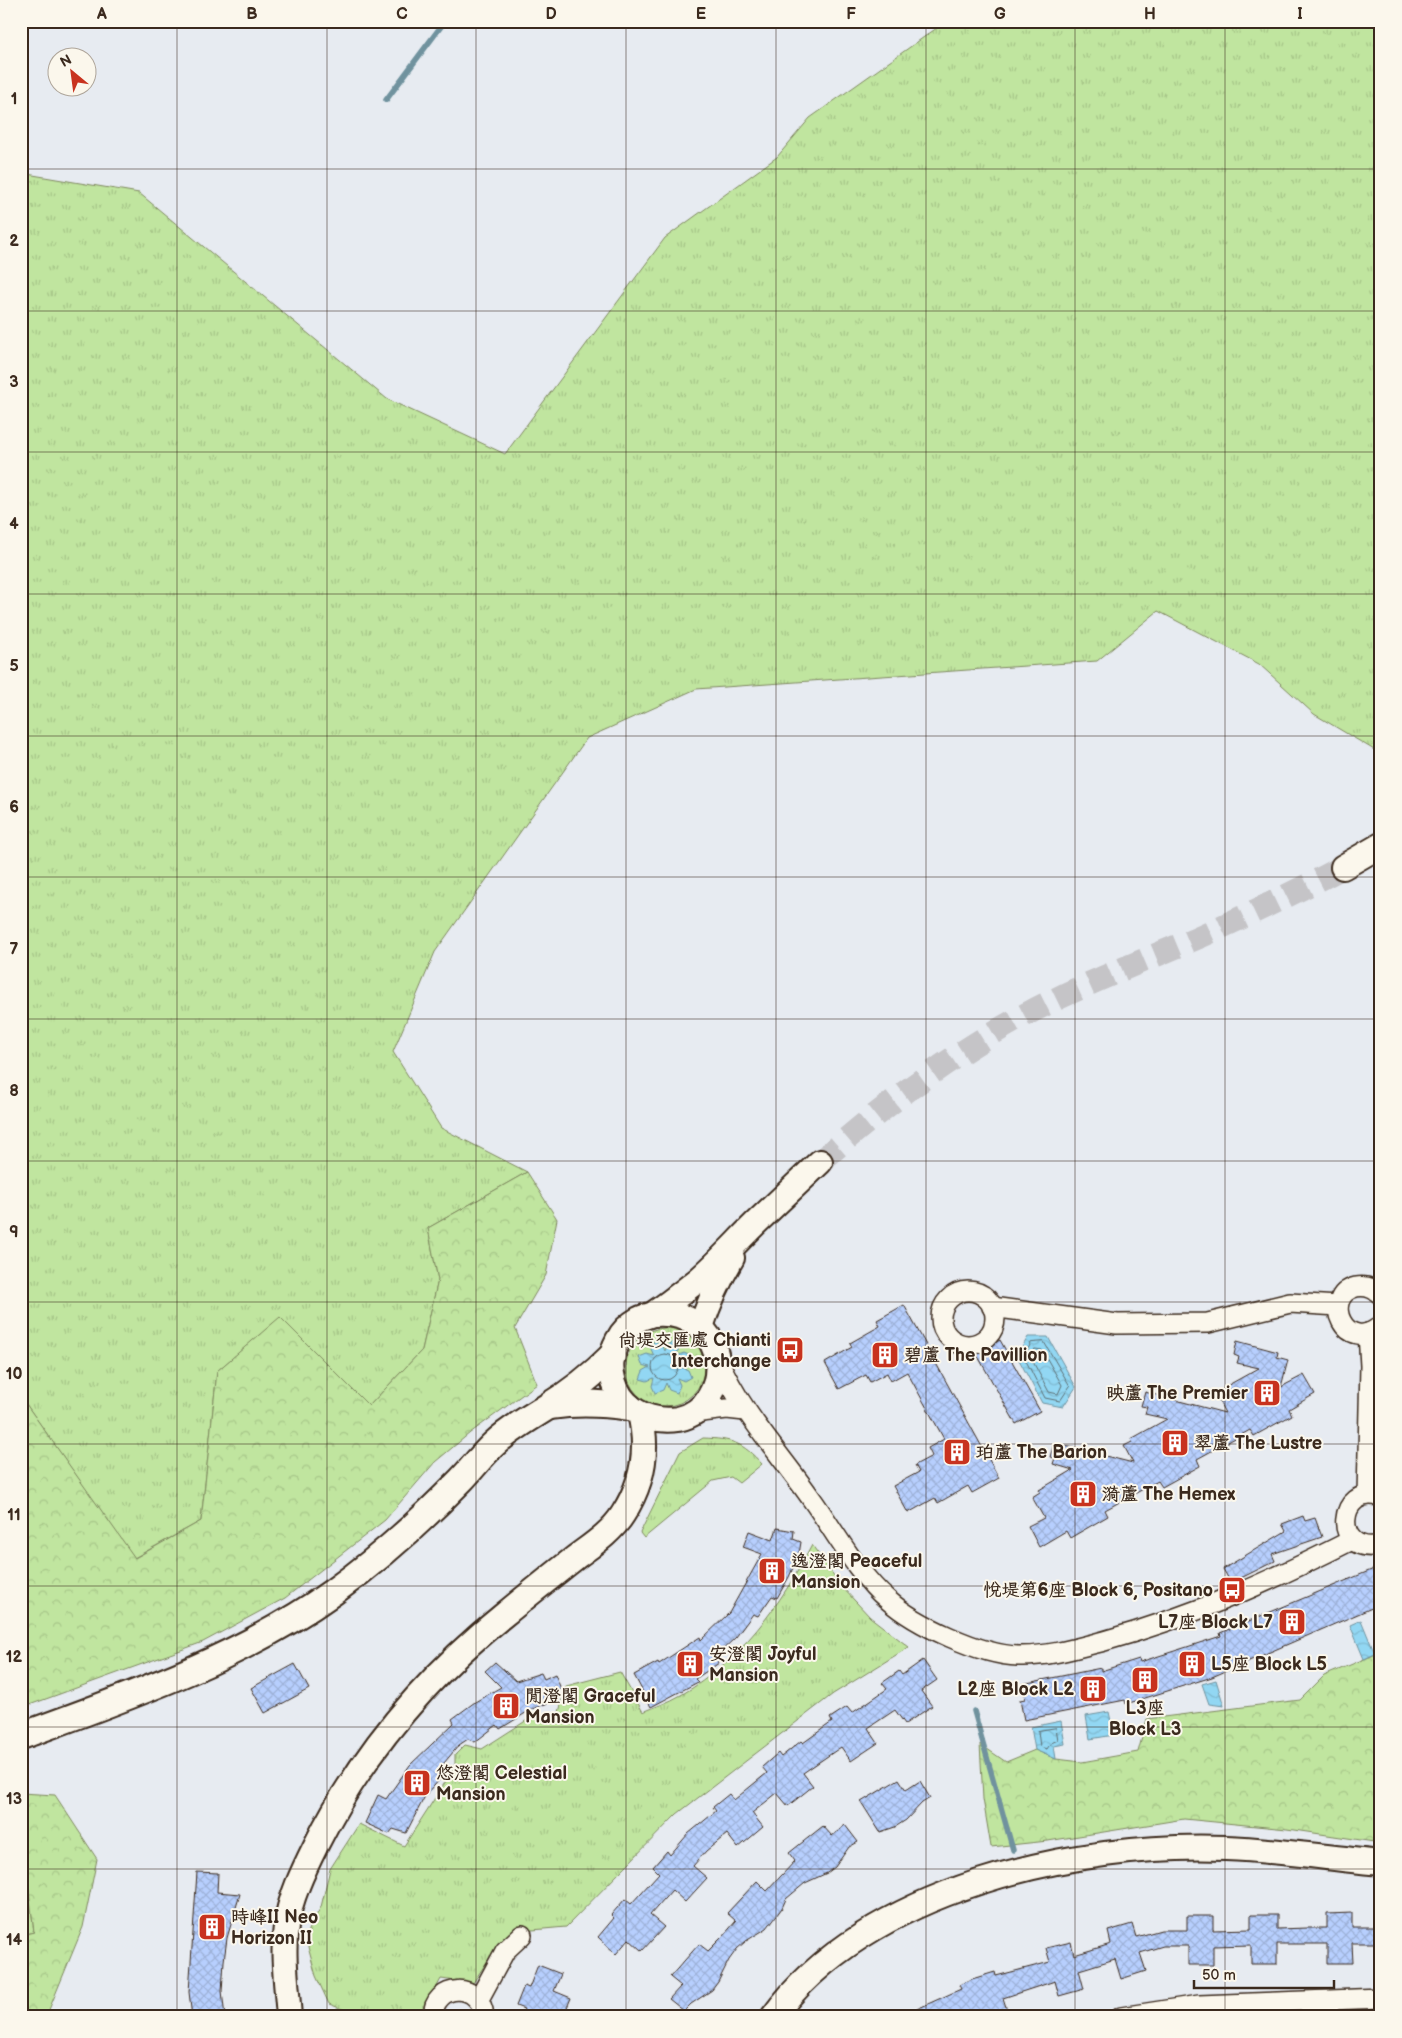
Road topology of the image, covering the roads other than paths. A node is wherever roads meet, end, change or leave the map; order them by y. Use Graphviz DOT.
graph roads {
  1 [pos="1381,845"];
  2 [pos="1342,867"];
  3 [pos="820,1162"];
  4 [pos="759,1220"];
  5 [pos="1381,1295"];
  6 [pos="1338,1306"];
  7 [pos="992,1307"];
  8 [pos="654,1314"];
  9 [pos="701,1326"];
  10 [pos="1375,1329"];
  11 [pos="612,1356"];
  12 [pos="718,1356"];
  13 [pos="548,1407"];
  14 [pos="634,1410"];
  15 [pos="745,1411"];
  16 [pos="686,1416"];
  17 [pos="643,1466"];
  18 [pos="1374,1496"];
  19 [pos="1352,1540"];
  20 [pos="1381,1544"];
  21 [pos="21,1736"];
  22 [pos="1381,1863"];
  23 [pos="522,1935"];
  24 [pos="1381,1998"];
  25 [pos="481,2008"];
  26 [pos="289,2017"];
  27 [pos="433,2017"];
  28 [pos="773,2017"];
  29 [pos="1121,2017"];
  1 -- 2 [label="street"];
  3 -- 4 [label="street"];
  4 -- 8 [label="street"];
  4 -- 9 [label="street"];
  5 -- 6 [label="street"];
  6 -- 7 [label="street"];
  6 -- 10 [label="street"];
  8 -- 9 [label="street"];
  8 -- 11 [label="street"];
  9 -- 12 [label="street"];
  10 -- 18 [label="street"];
  11 -- 13 [label="main road"];
  11 -- 14 [label="street"];
  12 -- 15 [label="street"];
  12 -- 16 [label="street"];
  13 -- 14 [label="main road"];
  13 -- 21 [label="main road"];
  14 -- 16 [label="street"];
  14 -- 17 [label="street"];
  15 -- 16 [label="street"];
  15 -- 19 [label="street"];
  16 -- 17 [label="street"];
  17 -- 26 [label="street"];
  18 -- 19 [label="street"];
  19 -- 20 [label="street"];
  22 -- 28 [label="street"];
  23 -- 25 [label="street"];
  24 -- 29 [label="street"];
  25 -- 27 [label="street"];
}
